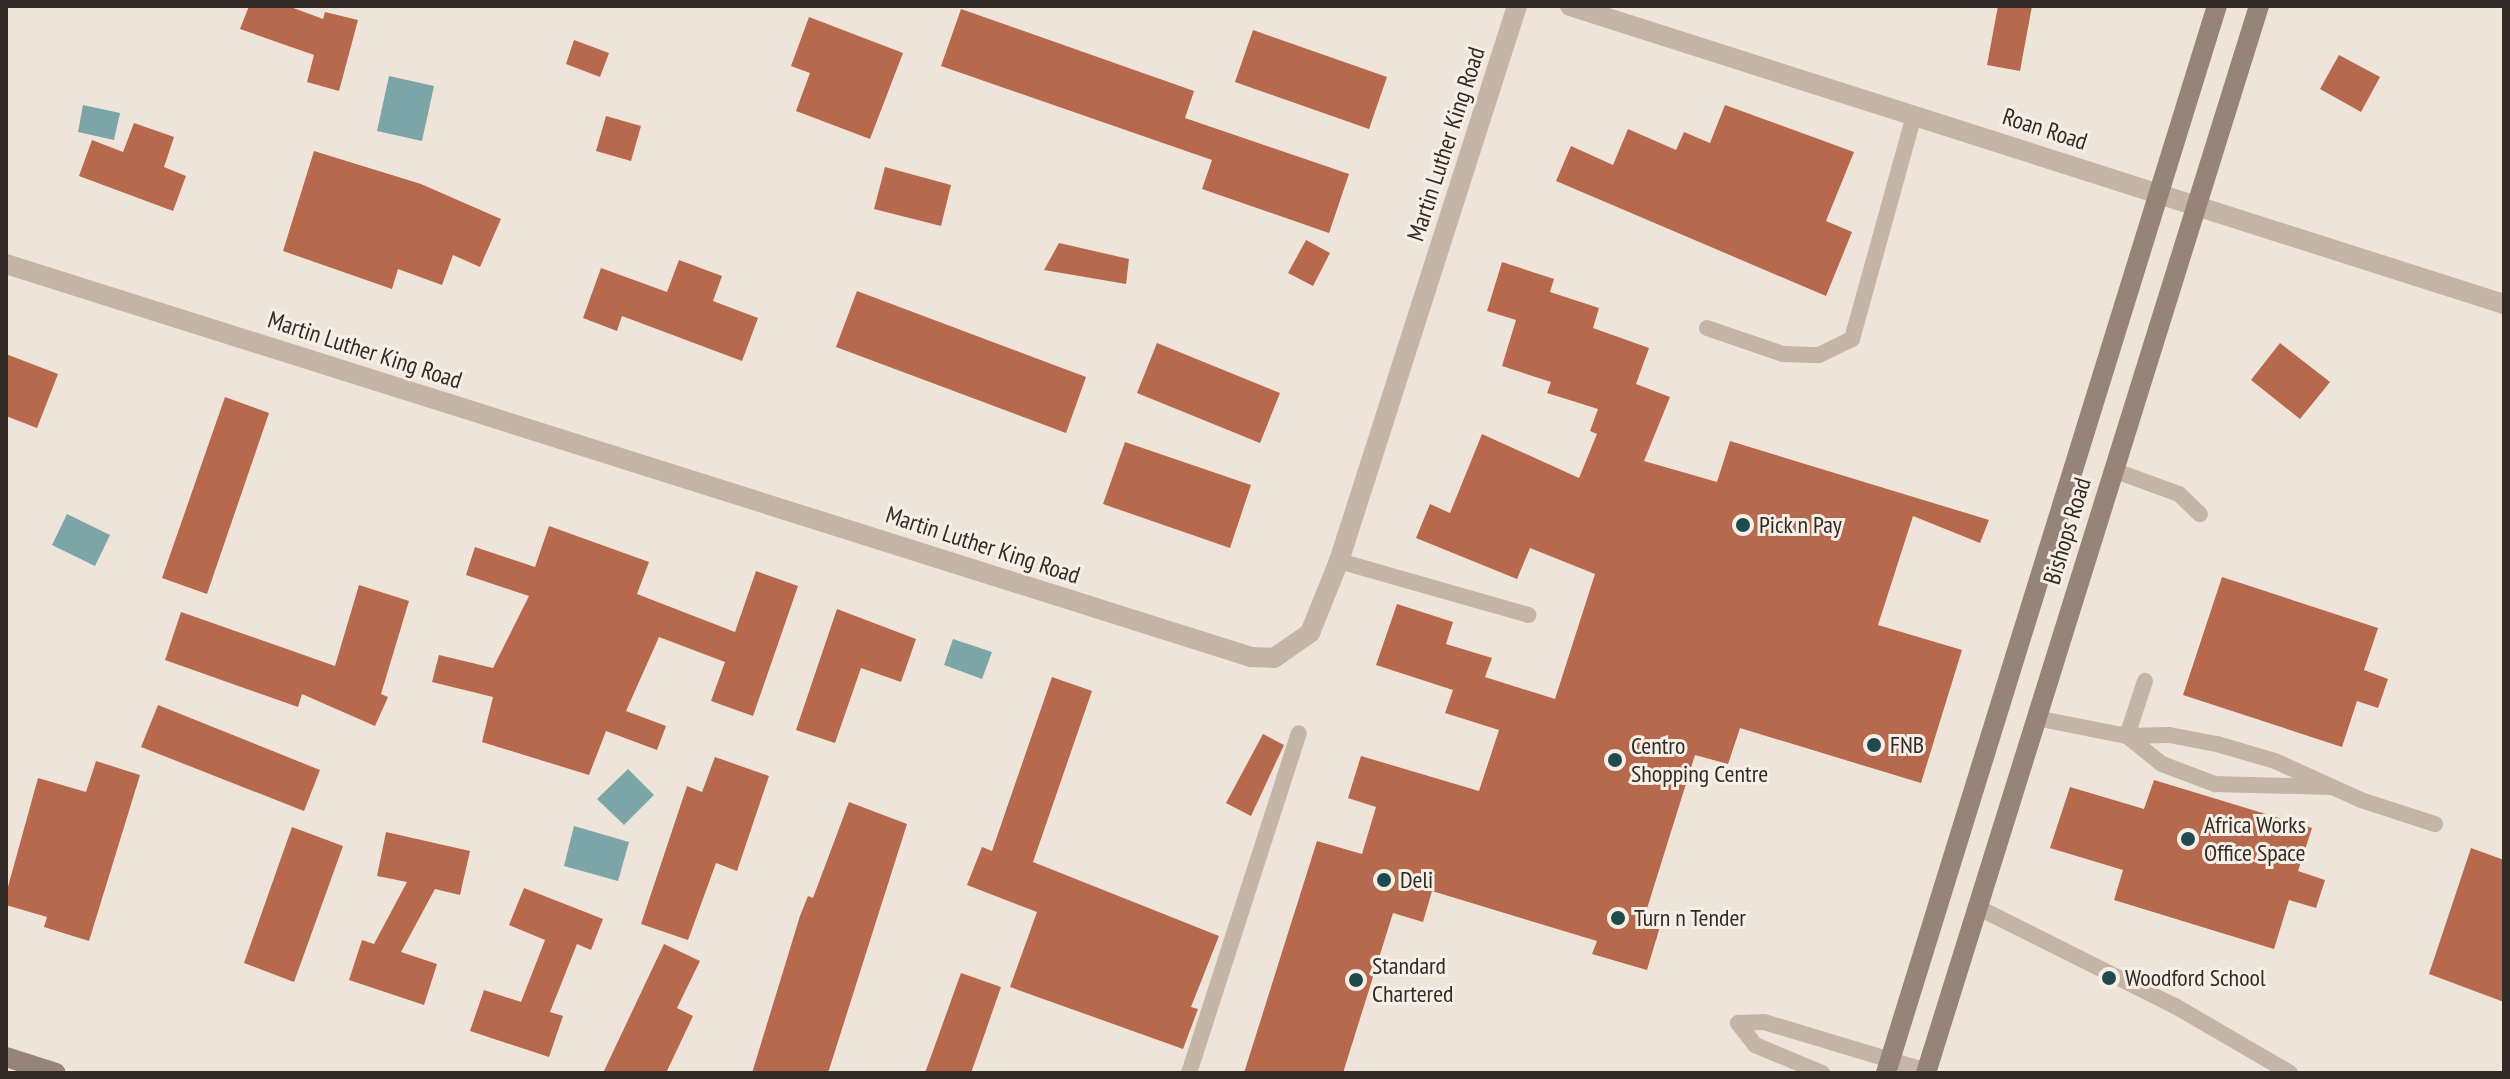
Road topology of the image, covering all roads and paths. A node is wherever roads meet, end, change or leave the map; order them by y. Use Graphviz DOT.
graph roads {
  1 [pos="1517,6"];
  2 [pos="1570,6"];
  3 [pos="2217,6"];
  4 [pos="2259,6"];
  5 [pos="1914,115"];
  6 [pos="2156,191"];
  7 [pos="2196,204"];
  8 [pos="6,264"];
  9 [pos="2504,304"];
  10 [pos="1707,328"];
  11 [pos="2113,470"];
  12 [pos="2200,514"];
  13 [pos="1339,561"];
  14 [pos="1528,615"];
  15 [pos="2145,681"];
  16 [pos="2036,718"];
  17 [pos="1299,733"];
  18 [pos="2127,736"];
  19 [pos="2335,787"];
  20 [pos="2435,824"];
  21 [pos="1981,909"];
  22 [pos="6,1057"];
  23 [pos="1888,1067"];
  24 [pos="1926,1072"];
  25 [pos="56,1073"];
  26 [pos="1189,1073"];
  27 [pos="1822,1073"];
  28 [pos="2290,1073"];
  1 -- 13 [label="street, Martin Luther King Road"];
  2 -- 5 [label="street, Roan Road"];
  3 -- 6 [label="main road, Bishops Road"];
  4 -- 7 [label="main road, Bishops Road"];
  5 -- 6 [label="street, Roan Road"];
  5 -- 10 [label="lane"];
  6 -- 7 [label="street, Roan Road"];
  6 -- 23 [label="main road, Bishops Road"];
  7 -- 9 [label="street, Roan Road"];
  7 -- 11 [label="main road, Bishops Road"];
  8 -- 13 [label="street, Martin Luther King Road"];
  11 -- 12 [label="lane"];
  11 -- 16 [label="main road, Bishops Road"];
  13 -- 14 [label="lane"];
  15 -- 18 [label="lane"];
  16 -- 18 [label="lane"];
  16 -- 21 [label="main road, Bishops Road"];
  17 -- 26 [label="lane"];
  18 -- 19 [label="lane"];
  18 -- 19 [label="lane"];
  19 -- 20 [label="lane"];
  21 -- 24 [label="main road, Bishops Road"];
  21 -- 28 [label="lane"];
  22 -- 25 [label="main road"];
  23 -- 24 [label="lane"];
  23 -- 27 [label="lane"];
}
